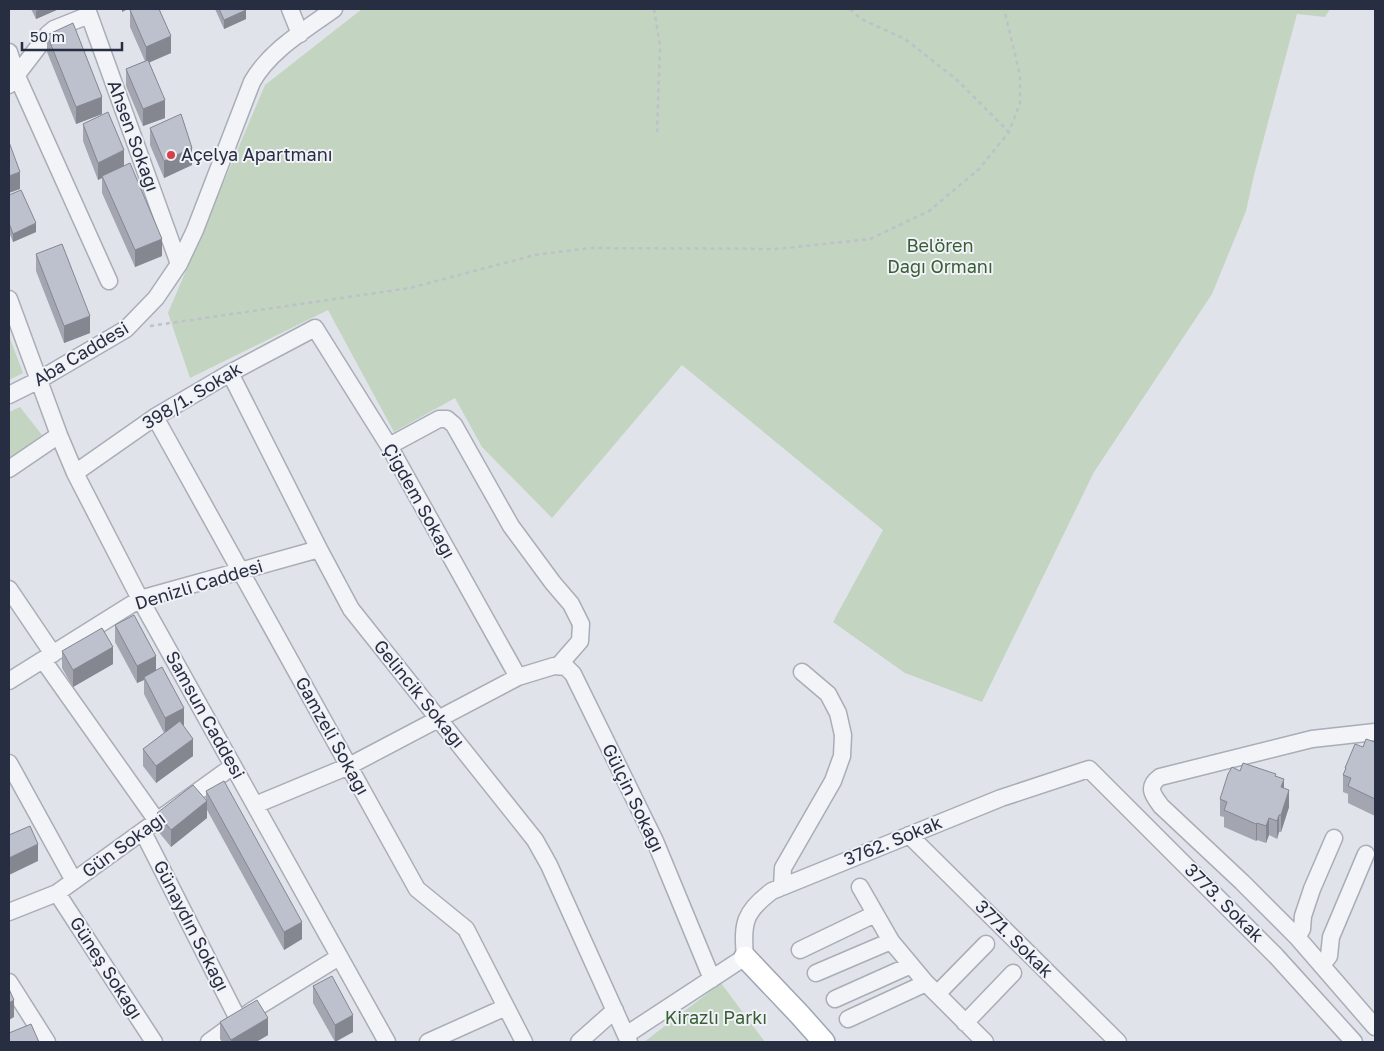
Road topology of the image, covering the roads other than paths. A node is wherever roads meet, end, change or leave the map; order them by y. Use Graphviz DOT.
graph roads {
  1 [pos="290,9"];
  2 [pos="334,9"];
  3 [pos="88,12"];
  4 [pos="300,34"];
  5 [pos="9,52"];
  6 [pos="13,79"];
  7 [pos="179,264"];
  8 [pos="109,281"];
  9 [pos="9,298"];
  10 [pos="315,328"];
  11 [pos="230,373"];
  12 [pos="39,380"];
  13 [pos="9,395"];
  14 [pos="154,417"];
  15 [pos="59,435"];
  16 [pos="389,446"];
  17 [pos="9,470"];
  18 [pos="75,473"];
  19 [pos="319,549"];
  20 [pos="240,571"];
  21 [pos="9,589"];
  22 [pos="140,599"];
  23 [pos="48,657"];
  24 [pos="559,666"];
  25 [pos="802,672"];
  26 [pos="518,677"];
  27 [pos="9,681"];
  28 [pos="438,718"];
  29 [pos="1375,732"];
  30 [pos="9,763"];
  31 [pos="233,766"];
  32 [pos="349,766"];
  33 [pos="1089,769"];
  34 [pos="255,805"];
  35 [pos="157,821"];
  36 [pos="142,832"];
  37 [pos="909,835"];
  38 [pos="1334,838"];
  39 [pos="1366,854"];
  40 [pos="74,881"];
  41 [pos="782,887"];
  42 [pos="860,887"];
  43 [pos="57,893"];
  44 [pos="9,912"];
  45 [pos="875,914"];
  46 [pos="1297,937"];
  47 [pos="891,941"];
  48 [pos="986,944"];
  49 [pos="800,950"];
  50 [pos="340,957"];
  51 [pos="745,957"];
  52 [pos="911,965"];
  53 [pos="1322,966"];
  54 [pos="816,973"];
  55 [pos="1013,973"];
  56 [pos="712,979"];
  57 [pos="9,982"];
  58 [pos="931,988"];
  59 [pos="835,999"];
  60 [pos="506,1007"];
  61 [pos="614,1010"];
  62 [pos="848,1019"];
  63 [pos="239,1020"];
  64 [pos="965,1023"];
  65 [pos="35,1024"];
  66 [pos="1375,1027"];
  67 [pos="18,1031"];
  68 [pos="628,1038"];
  69 [pos="383,1041"];
  70 [pos="47,1042"];
  71 [pos="154,1042"];
  72 [pos="209,1042"];
  73 [pos="428,1042"];
  74 [pos="524,1042"];
  75 [pos="579,1042"];
  76 [pos="824,1042"];
  77 [pos="985,1042"];
  78 [pos="1118,1042"];
  79 [pos="1354,1042"];
  1 -- 4 [label="street"];
  2 -- 4 [label="street, Aba Caddesi"];
  3 -- 6 [label="street"];
  3 -- 7 [label="street, Ahsen Sokağı"];
  4 -- 7 [label="street, Aba Caddesi"];
  5 -- 6 [label="street"];
  6 -- 8 [label="street"];
  7 -- 12 [label="street, Aba Caddesi"];
  9 -- 12 [label="street, Samsun Caddesi"];
  10 -- 11 [label="street, 398/1. Sokak"];
  10 -- 16 [label="street, Çiğdem Sokağı"];
  11 -- 14 [label="street, 398/1. Sokak"];
  11 -- 19 [label="street, Gelincik Sokağı"];
  12 -- 13 [label="street, Aba Caddesi"];
  12 -- 15 [label="street, Samsun Caddesi"];
  14 -- 18 [label="street, 398/1. Sokak"];
  14 -- 20 [label="street, Gamzeli Sokağı"];
  15 -- 17 [label="street"];
  15 -- 18 [label="street, Samsun Caddesi"];
  16 -- 24 [label="street"];
  16 -- 26 [label="street, Çiğdem Sokağı"];
  18 -- 22 [label="street, Samsun Caddesi"];
  19 -- 20 [label="street, Denizli Caddesi"];
  19 -- 28 [label="street, Gelincik Sokağı"];
  20 -- 22 [label="street, Denizli Caddesi"];
  20 -- 32 [label="street, Gamzeli Sokağı"];
  21 -- 23 [label="street"];
  22 -- 23 [label="street, Denizli Caddesi"];
  22 -- 31 [label="street, Samsun Caddesi"];
  23 -- 27 [label="street, Denizli Caddesi"];
  23 -- 35 [label="street"];
  24 -- 26 [label="street"];
  24 -- 56 [label="street, Gülçin Sokağı"];
  25 -- 41 [label="street"];
  26 -- 28 [label="street"];
  28 -- 32 [label="street"];
  28 -- 61 [label="street, Gelincik Sokağı"];
  29 -- 46 [label="street"];
  30 -- 40 [label="street"];
  31 -- 34 [label="street, Samsun Caddesi"];
  31 -- 35 [label="street, Gün Sokağı"];
  32 -- 34 [label="street"];
  32 -- 60 [label="street, Gamzeli Sokağı"];
  33 -- 37 [label="street, 3762. Sokak"];
  33 -- 79 [label="street, 3773. Sokak"];
  34 -- 50 [label="street, Samsun Caddesi"];
  35 -- 36 [label="street, Gün Sokağı"];
  36 -- 40 [label="street, Gün Sokağı"];
  36 -- 63 [label="street, Günaydın Sokağı"];
  37 -- 41 [label="street, 3762. Sokak"];
  37 -- 78 [label="street, 3771. Sokak"];
  38 -- 46 [label="street"];
  39 -- 53 [label="street"];
  40 -- 43 [label="street, Gün Sokağı"];
  41 -- 51 [label="street, 3762. Sokak"];
  42 -- 45 [label="street"];
  43 -- 44 [label="street, Gün Sokağı"];
  43 -- 71 [label="street, Güneş Sokağı"];
  45 -- 47 [label="street"];
  45 -- 49 [label="street"];
  46 -- 53 [label="street"];
  47 -- 52 [label="street"];
  47 -- 54 [label="street"];
  48 -- 58 [label="street"];
  50 -- 63 [label="street"];
  50 -- 69 [label="street, Samsun Caddesi"];
  51 -- 56 [label="street"];
  51 -- 76 [label="main road"];
  52 -- 58 [label="street"];
  52 -- 59 [label="street"];
  53 -- 66 [label="street"];
  55 -- 64 [label="street"];
  56 -- 68 [label="street"];
  57 -- 65 [label="street"];
  58 -- 62 [label="street"];
  58 -- 64 [label="street"];
  60 -- 73 [label="street"];
  60 -- 74 [label="street, Gamzeli Sokağı"];
  61 -- 68 [label="street, Gelincik Sokağı"];
  61 -- 75 [label="street"];
  63 -- 72 [label="street"];
  64 -- 77 [label="street"];
  65 -- 67 [label="street"];
  65 -- 70 [label="street"];
}
